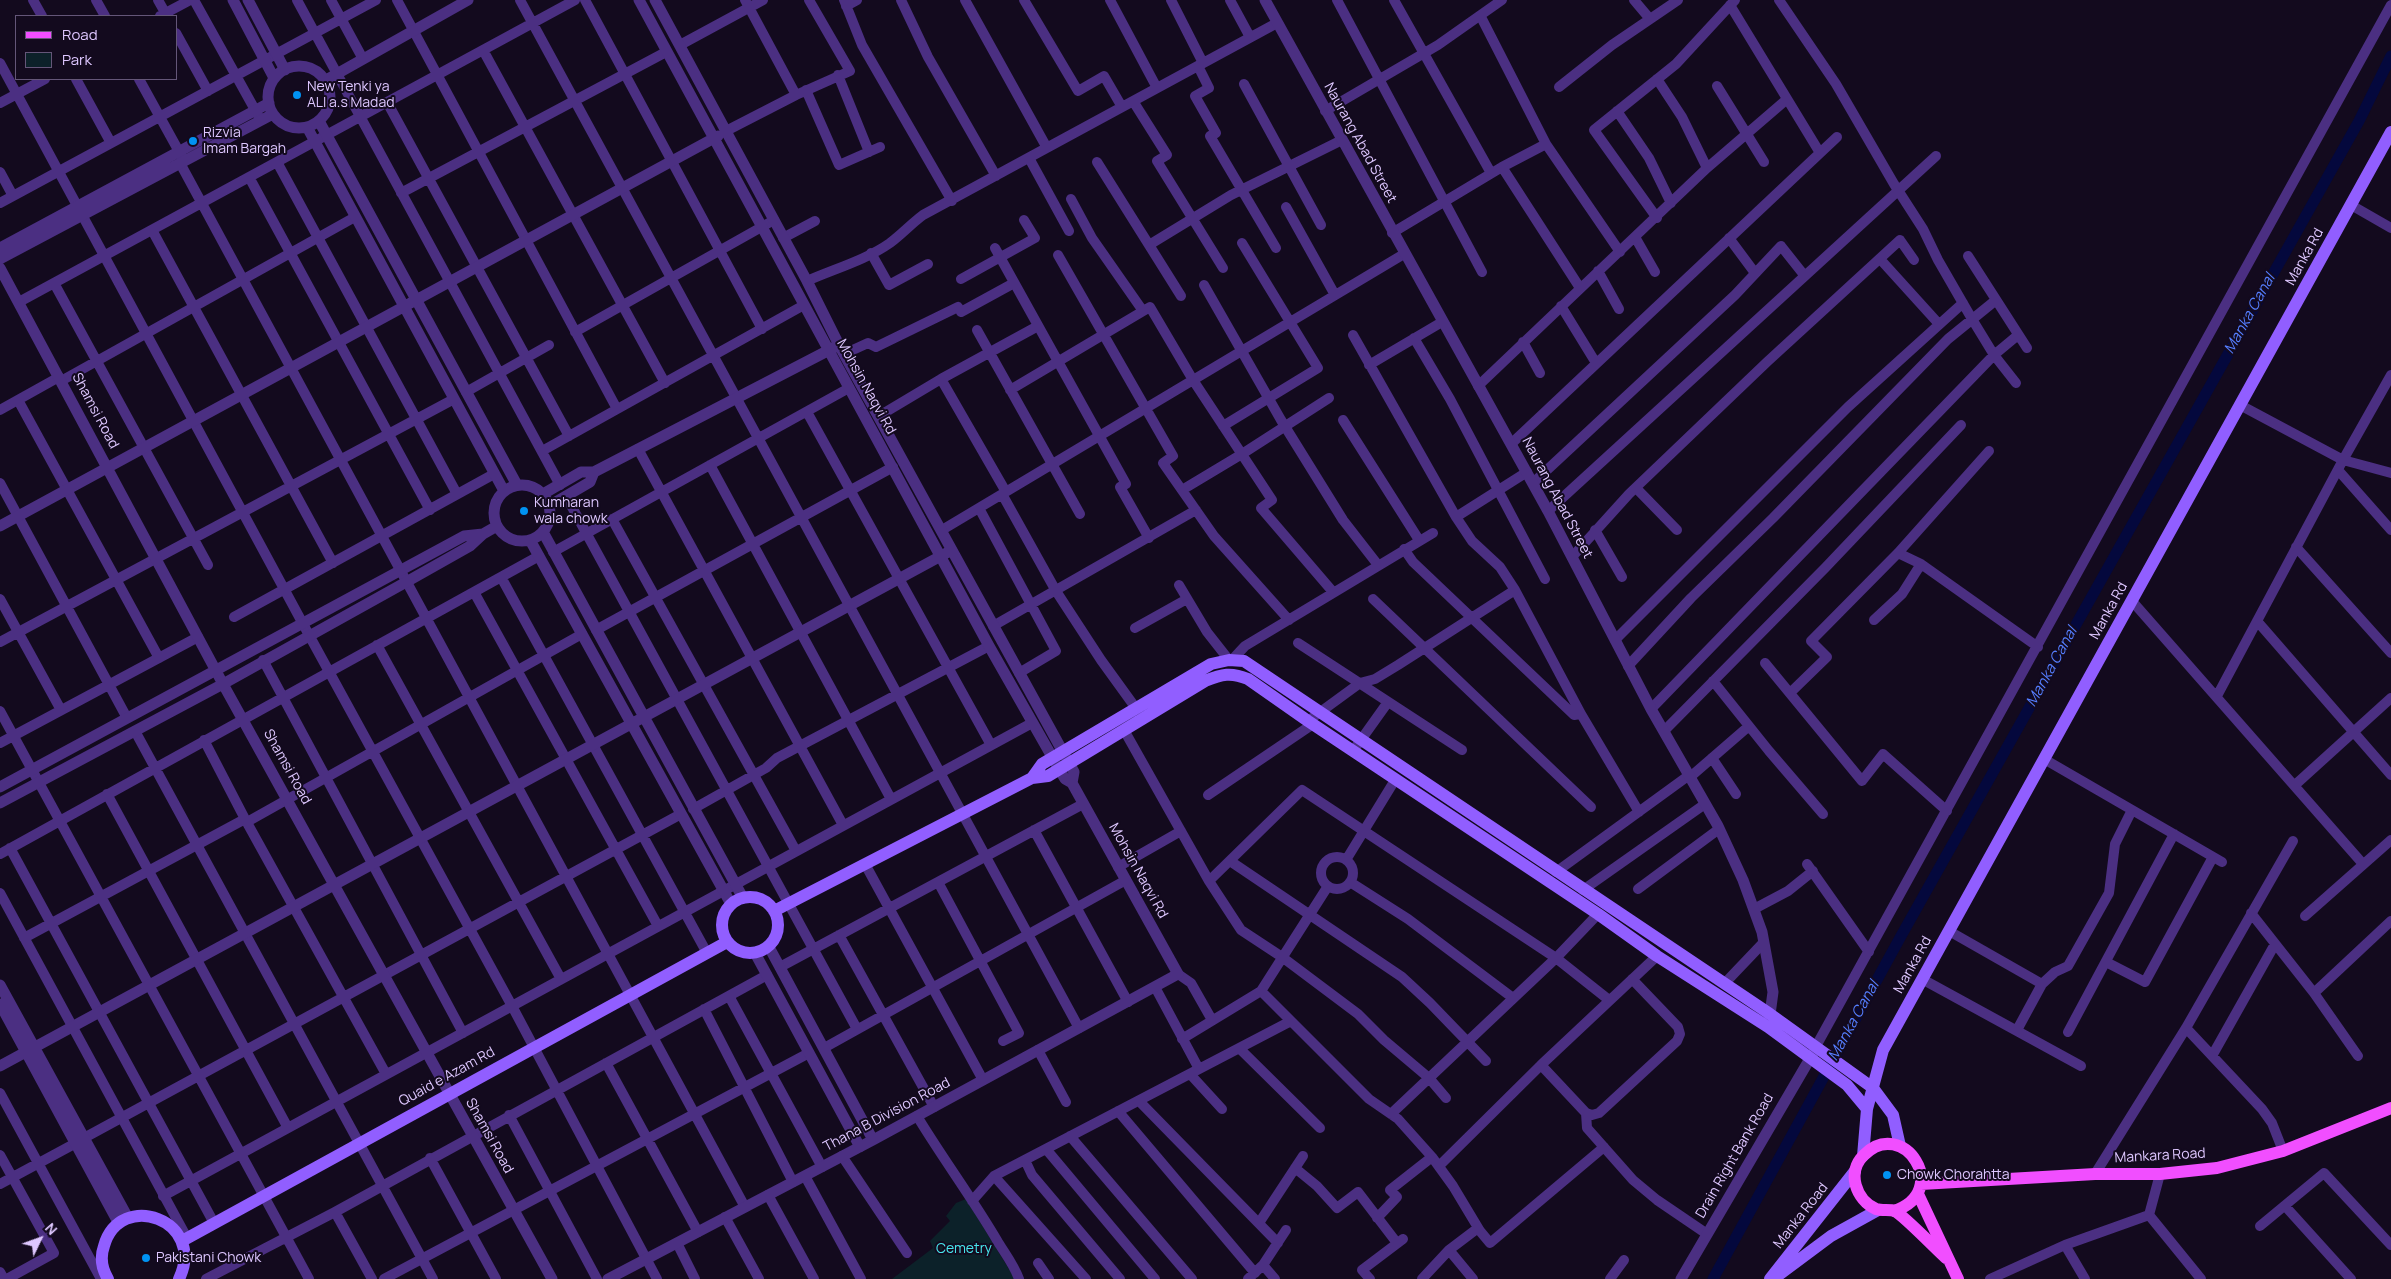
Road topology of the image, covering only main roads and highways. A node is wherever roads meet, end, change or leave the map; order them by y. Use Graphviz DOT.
graph roads {
  1 [pos="2391,132"];
  2 [pos="1356,746"];
  3 [pos="1032,778"];
  4 [pos="774,911"];
  5 [pos="727,942"];
  6 [pos="1769,1021"];
  7 [pos="1851,1080"];
  8 [pos="1873,1088"];
  9 [pos="2391,1108"];
  10 [pos="1867,1109"];
  11 [pos="1900,1146"];
  12 [pos="1863,1156"];
  13 [pos="1855,1171"];
  14 [pos="1919,1189"];
  15 [pos="1878,1210"];
  16 [pos="1894,1211"];
  17 [pos="185,1239"];
  18 [pos="1946,1258"];
  19 [pos="104,1278"];
  20 [pos="179,1279"];
  21 [pos="1770,1279"];
  22 [pos="1774,1279"];
  23 [pos="1958,1279"];
  1 -- 8 [label="main road, Manka Rd"];
  2 -- 3 [label="main road"];
  2 -- 3 [label="main road"];
  2 -- 6 [label="main road"];
  2 -- 6 [label="main road"];
  3 -- 4 [label="main road"];
  4 -- 5 [label="main road"];
  4 -- 5 [label="main road"];
  5 -- 17 [label="main road, Quaid e Azam Rd"];
  6 -- 7 [label="main road"];
  7 -- 8 [label="main road"];
  7 -- 10 [label="main road"];
  8 -- 10 [label="main road, Manka Rd"];
  8 -- 11 [label="main road"];
  9 -- 14 [label="main road, Mankara Road"];
  10 -- 12 [label="main road, Manka Rd"];
  11 -- 12 [label="main road"];
  11 -- 14 [label="main road"];
  12 -- 13 [label="main road"];
  13 -- 15 [label="main road"];
  13 -- 21 [label="main road, Manka Road"];
  14 -- 16 [label="main road"];
  14 -- 18 [label="main road"];
  15 -- 16 [label="main road"];
  15 -- 22 [label="main road"];
  16 -- 18 [label="main road"];
  17 -- 19 [label="main road"];
  17 -- 20 [label="main road"];
  18 -- 23 [label="main road"];
}
